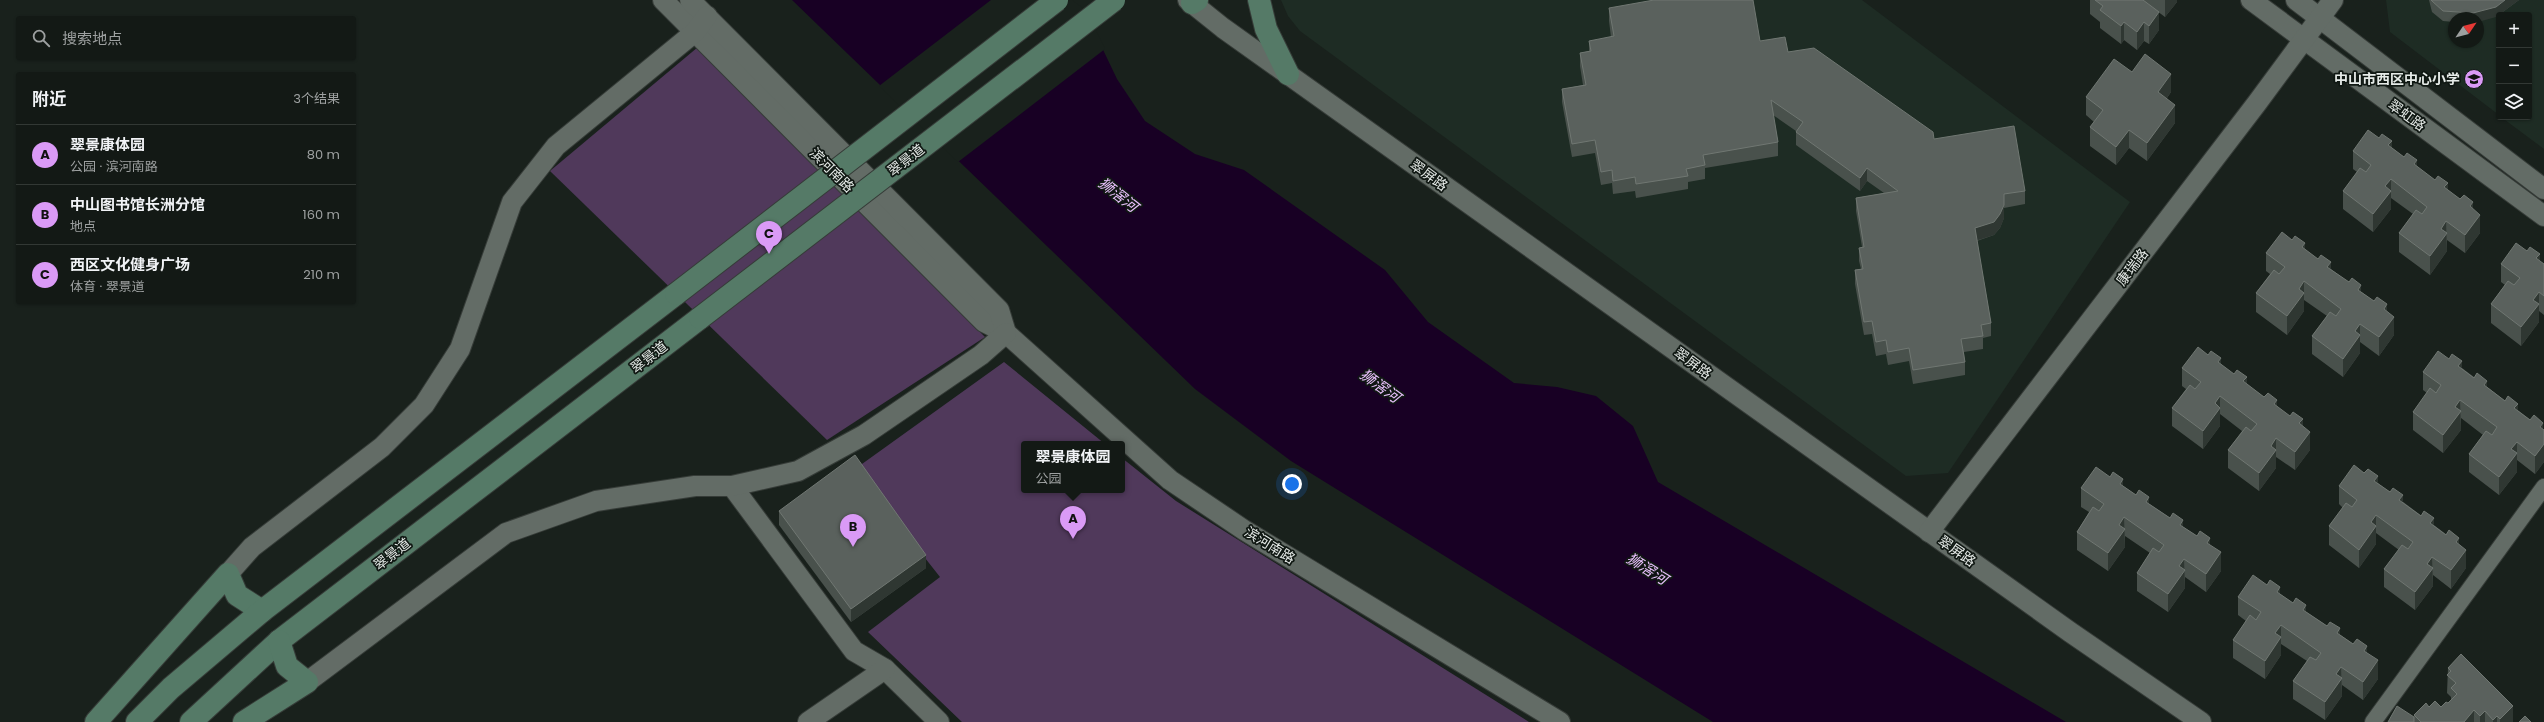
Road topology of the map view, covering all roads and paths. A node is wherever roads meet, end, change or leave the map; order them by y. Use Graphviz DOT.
graph roads {
  1 [pos="663,0"];
  2 [pos="690,0"];
  3 [pos="1057,0"];
  4 [pos="1114,0"];
  5 [pos="1259,0"];
  6 [pos="2251,0"];
  7 [pos="2296,0"];
  8 [pos="2333,0"];
  9 [pos="1192,1"];
  10 [pos="707,16"];
  11 [pos="2320,17"];
  12 [pos="695,32"];
  13 [pos="2304,40"];
  14 [pos="1288,74"];
  15 [pos="2544,189"];
  16 [pos="2544,216"];
  17 [pos="1006,333"];
  18 [pos="732,486"];
  19 [pos="2544,487"];
  20 [pos="1929,532"];
  21 [pos="228,574"];
  22 [pos="262,611"];
  23 [pos="279,641"];
  24 [pos="885,669"];
  25 [pos="307,682"];
  26 [pos="96,722"];
  27 [pos="137,722"];
  28 [pos="191,722"];
  29 [pos="244,722"];
  30 [pos="808,722"];
  31 [pos="939,722"];
  32 [pos="1560,722"];
  33 [pos="2201,722"];
  34 [pos="2373,722"];
  1 -- 12 [label="street, 滨河南路"];
  2 -- 10 [label="street, 滨河南路"];
  3 -- 22 [label="main road, bridge"];
  4 -- 23 [label="main road, 翠景道, bridge"];
  5 -- 14 [label="main road"];
  6 -- 13 [label="street, 翠虹路"];
  7 -- 11 [label="street, 翠虹路"];
  8 -- 11 [label="street, 康瑞路"];
  9 -- 14 [label="street, 翠屏路"];
  10 -- 12 [label="street"];
  10 -- 17 [label="street, 滨河南路"];
  11 -- 13 [label="street, 康瑞路"];
  11 -- 15 [label="street, 翠虹路"];
  12 -- 17 [label="street, 滨河南路"];
  12 -- 21 [label="street"];
  13 -- 16 [label="street, 翠虹路"];
  13 -- 20 [label="street, 康瑞路"];
  14 -- 20 [label="street, 翠屏路"];
  17 -- 18 [label="street"];
  17 -- 32 [label="street, 滨河南路"];
  18 -- 24 [label="street"];
  18 -- 25 [label="street"];
  19 -- 34 [label="street"];
  20 -- 33 [label="street, 翠屏路"];
  21 -- 22 [label="main road"];
  21 -- 26 [label="main road"];
  22 -- 27 [label="main road"];
  23 -- 25 [label="main road"];
  23 -- 28 [label="main road, 翠景道"];
  24 -- 30 [label="street"];
  24 -- 31 [label="street"];
  25 -- 29 [label="main road"];
}
